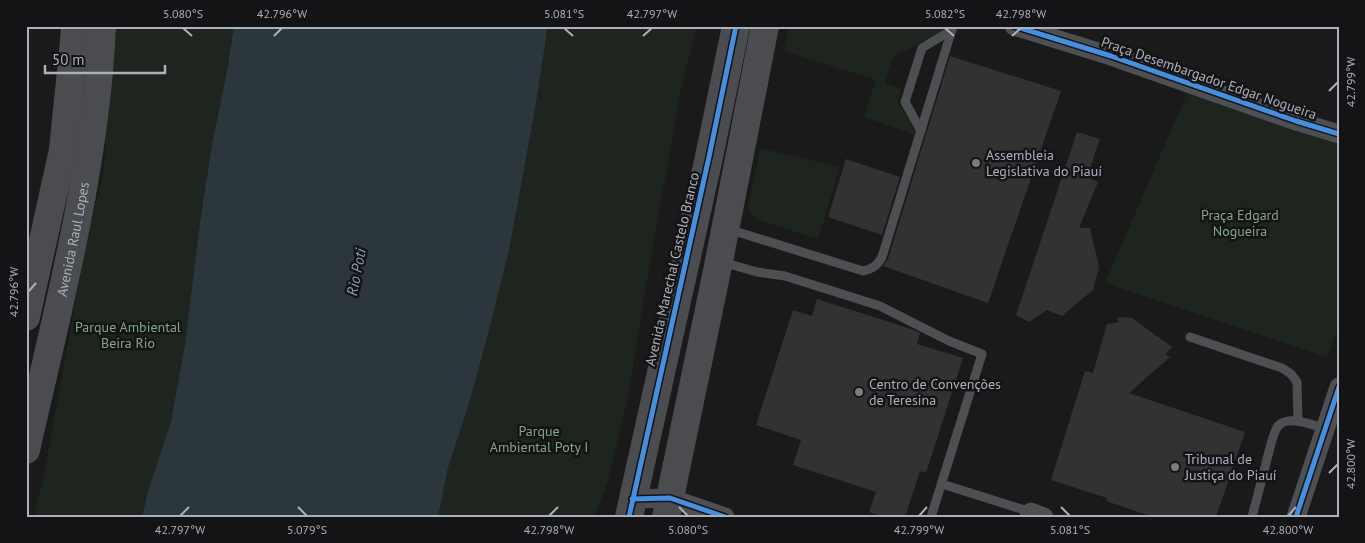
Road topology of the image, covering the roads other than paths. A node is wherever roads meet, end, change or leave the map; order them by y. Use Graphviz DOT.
graph roads {
  1 [pos="74,26"];
  2 [pos="102,26"];
  3 [pos="736,26"];
  4 [pos="765,26"];
  5 [pos="1014,26"];
  6 [pos="953,28"];
  7 [pos="730,58"];
  8 [pos="759,62"];
  9 [pos="723,89"];
  10 [pos="752,95"];
  11 [pos="921,131"];
  12 [pos="1339,134"];
  13 [pos="726,228"];
  14 [pos="719,261"];
  15 [pos="26,317"];
  16 [pos="1190,338"];
  17 [pos="1339,387"];
  18 [pos="1298,421"];
  19 [pos="1325,429"];
  20 [pos="26,450"];
  21 [pos="942,484"];
  22 [pos="630,508"];
  23 [pos="668,508"];
  24 [pos="1035,515"];
  25 [pos="726,517"];
  26 [pos="931,517"];
  27 [pos="1252,517"];
  28 [pos="1296,517"];
  1 -- 15 [label="main road, Avenida Raul Lopes"];
  2 -- 20 [label="main road, Avenida Raul Lopes"];
  3 -- 7 [label="main road, Avenida Marechal Castelo Branco"];
  4 -- 8 [label="main road"];
  5 -- 12 [label="street, Praça Desembargador Edgar Nogueira"];
  6 -- 11 [label="lane"];
  6 -- 11 [label="lane"];
  7 -- 8 [label="main road"];
  7 -- 9 [label="main road, Avenida Marechal Castelo Branco"];
  8 -- 10 [label="main road"];
  9 -- 10 [label="main road"];
  9 -- 22 [label="main road, Avenida Marechal Castelo Branco"];
  10 -- 13 [label="main road"];
  11 -- 13 [label="lane"];
  13 -- 14 [label="main road"];
  14 -- 21 [label="lane"];
  14 -- 23 [label="main road"];
  16 -- 18 [label="lane"];
  17 -- 19 [label="street"];
  18 -- 19 [label="lane"];
  18 -- 27 [label="lane"];
  19 -- 28 [label="street"];
  21 -- 24 [label="lane"];
  21 -- 26 [label="lane"];
  22 -- 23 [label="street"];
  23 -- 25 [label="street"];
}
